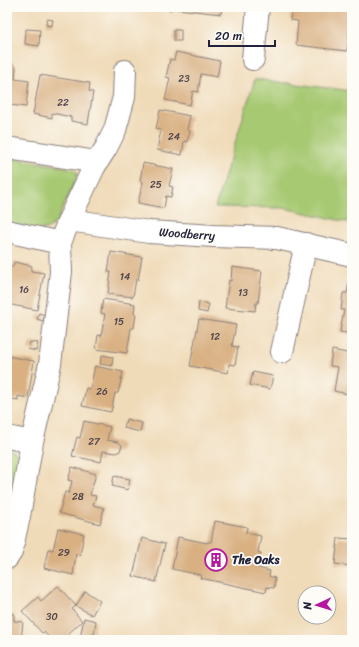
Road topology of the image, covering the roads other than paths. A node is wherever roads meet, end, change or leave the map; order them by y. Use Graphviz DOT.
graph roads {
  1 [pos="258,7"];
  2 [pos="253,59"];
  3 [pos="125,71"];
  4 [pos="7,148"];
  5 [pos="97,162"];
  6 [pos="69,220"];
  7 [pos="7,231"];
  8 [pos="60,243"];
  9 [pos="306,244"];
  10 [pos="352,255"];
  11 [pos="282,352"];
  12 [pos="7,437"];
  13 [pos="32,442"];
  14 [pos="7,558"];
  1 -- 2 [label="street"];
  3 -- 5 [label="street"];
  4 -- 5 [label="street"];
  5 -- 6 [label="street"];
  6 -- 8 [label="street"];
  6 -- 9 [label="street, Woodberry"];
  7 -- 8 [label="street"];
  8 -- 13 [label="street"];
  9 -- 10 [label="street, Woodberry"];
  9 -- 11 [label="street"];
  12 -- 13 [label="street"];
  13 -- 14 [label="street"];
}
